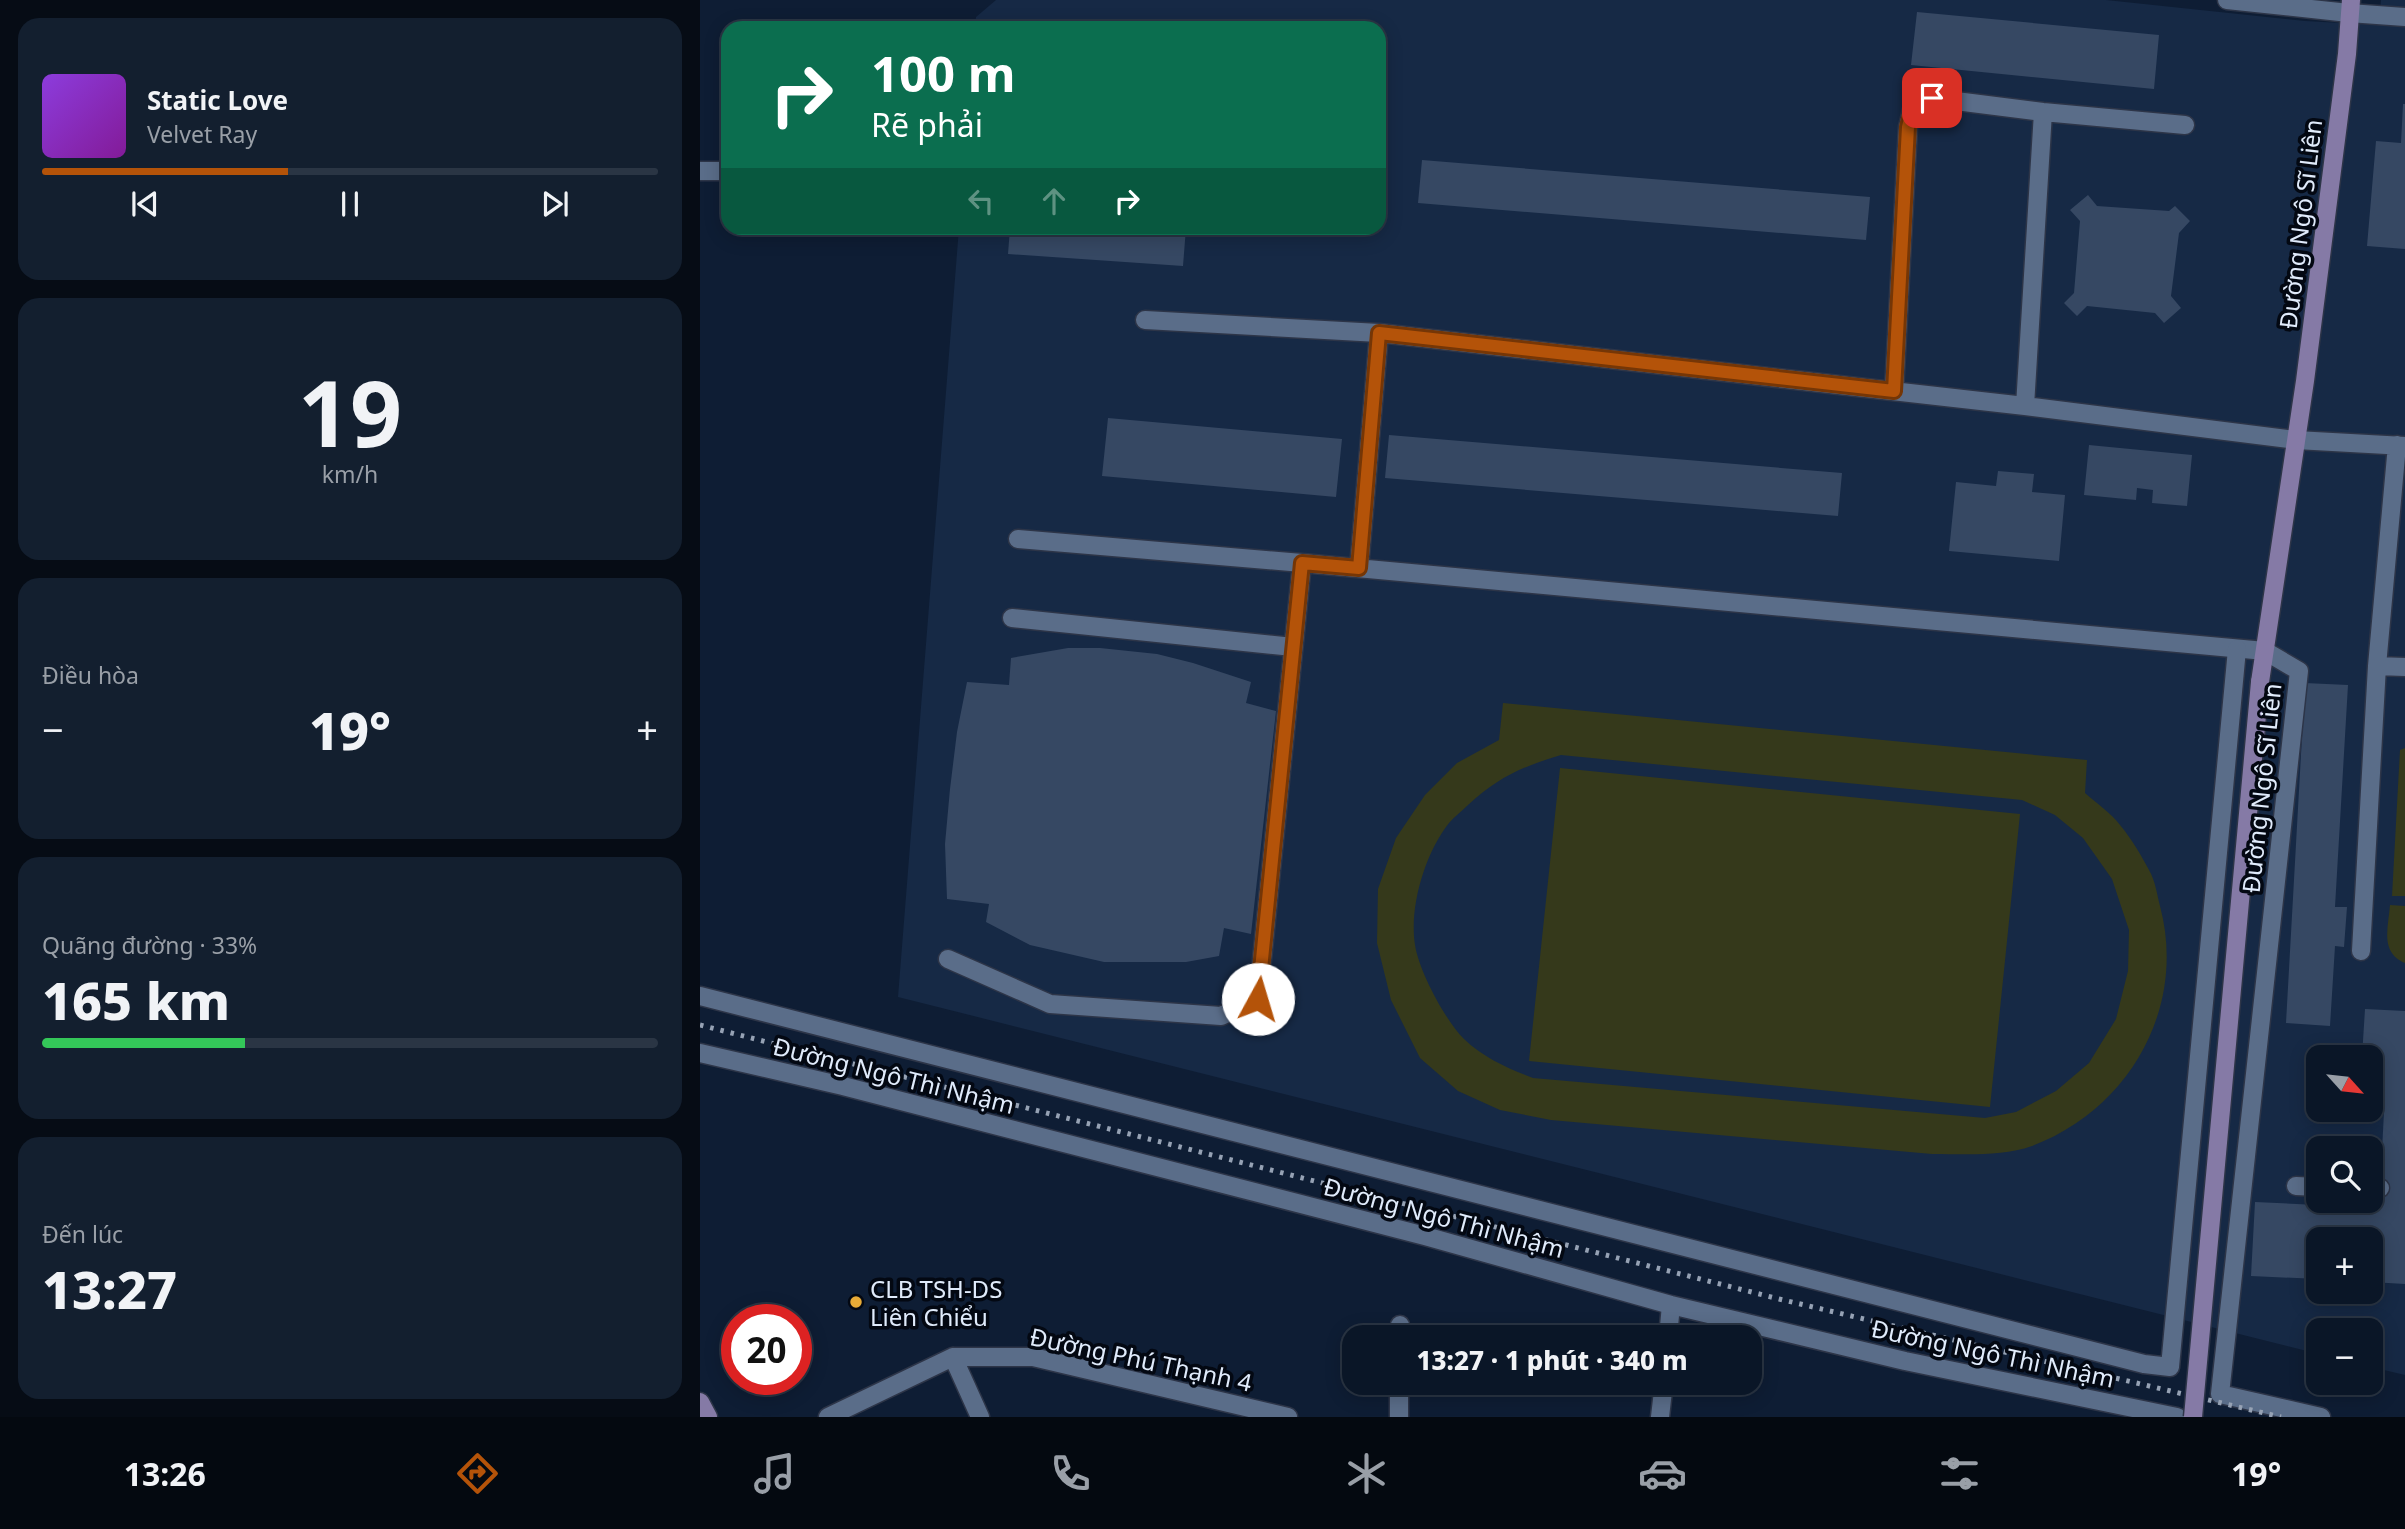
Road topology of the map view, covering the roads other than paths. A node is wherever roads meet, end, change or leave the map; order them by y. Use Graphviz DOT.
graph roads {
  1 [pos="2227,0"];
  2 [pos="2350,6"];
  3 [pos="2405,17"];
  4 [pos="2043,112"];
  5 [pos="2185,125"];
  6 [pos="700,171"];
  7 [pos="721,171"];
  8 [pos="1145,320"];
  9 [pos="1379,333"];
  10 [pos="1894,391"];
  11 [pos="2025,406"];
  12 [pos="2296,440"];
  13 [pos="2401,445"];
  14 [pos="1018,540"];
  15 [pos="1302,563"];
  16 [pos="1359,568"];
  17 [pos="1012,618"];
  18 [pos="1293,647"];
  19 [pos="2237,649"];
  20 [pos="2265,651"];
  21 [pos="2377,666"];
  22 [pos="2405,667"];
  23 [pos="2361,951"];
  24 [pos="948,959"];
  25 [pos="700,996"];
  26 [pos="700,1053"];
  27 [pos="2296,1186"];
  28 [pos="2306,1186"];
  29 [pos="1671,1305"];
  30 [pos="1669,1325"];
  31 [pos="953,1357"];
  32 [pos="1399,1395"];
  33 [pos="1663,1395"];
  34 [pos="700,1402"];
  35 [pos="2141,1413"];
  36 [pos="708,1417"];
  37 [pos="828,1417"];
  38 [pos="981,1417"];
  39 [pos="1288,1417"];
  40 [pos="1399,1417"];
  41 [pos="1660,1417"];
  42 [pos="2177,1417"];
  43 [pos="2193,1417"];
  44 [pos="2321,1417"];
  1 -- 2 [label="street"];
  2 -- 3 [label="street"];
  2 -- 12 [label="street, Đường Ngô Sĩ Liên"];
  4 -- 5 [label="street"];
  4 -- 10 [label="street"];
  4 -- 11 [label="street"];
  6 -- 7 [label="street"];
  8 -- 9 [label="street"];
  9 -- 10 [label="street"];
  9 -- 16 [label="street"];
  10 -- 11 [label="street"];
  11 -- 12 [label="street"];
  12 -- 13 [label="street"];
  12 -- 20 [label="street, Đường Ngô Sĩ Liên"];
  13 -- 21 [label="street"];
  14 -- 15 [label="street"];
  15 -- 16 [label="street"];
  15 -- 18 [label="street"];
  16 -- 19 [label="street"];
  17 -- 18 [label="street"];
  18 -- 24 [label="street"];
  19 -- 20 [label="street"];
  19 -- 25 [label="street"];
  20 -- 43 [label="street, Đường Ngô Sĩ Liên, bridge"];
  20 -- 44 [label="street, Đường Ngô Sĩ Liên"];
  21 -- 22 [label="street"];
  21 -- 23 [label="street"];
  26 -- 29 [label="street, Đường Ngô Thì Nhậm"];
  27 -- 28 [label="street"];
  29 -- 30 [label="street"];
  29 -- 35 [label="street, Đường Ngô Thì Nhậm"];
  31 -- 37 [label="street, Đường Phú Thạnh 4"];
  31 -- 38 [label="street"];
  31 -- 39 [label="street, Đường Phú Thạnh 4"];
  32 -- 40 [label="street"];
  33 -- 41 [label="street"];
  34 -- 36 [label="street"];
  35 -- 42 [label="street, Đường Ngô Thì Nhậm"];
}
